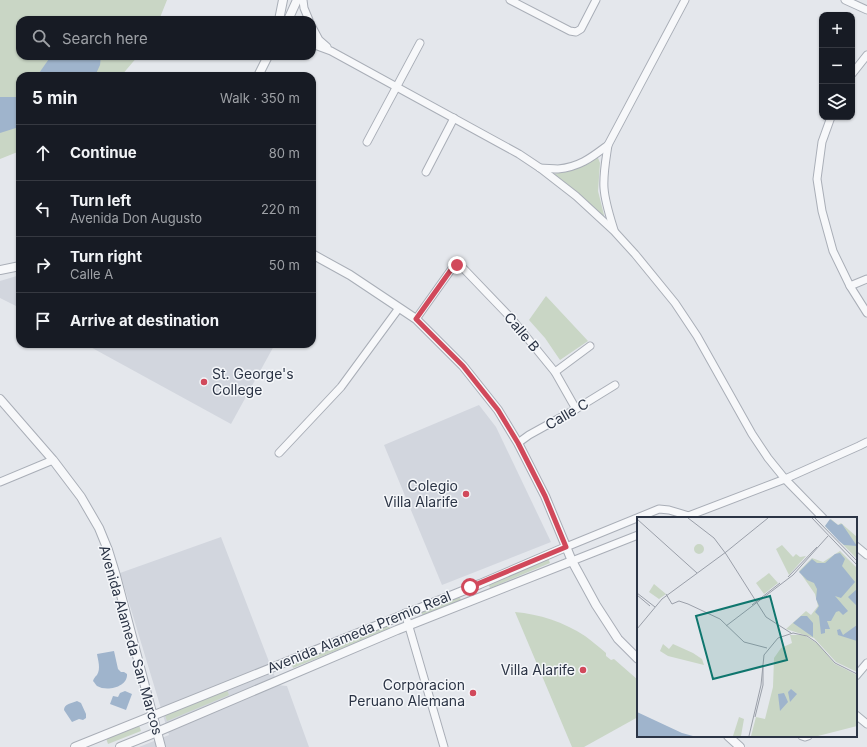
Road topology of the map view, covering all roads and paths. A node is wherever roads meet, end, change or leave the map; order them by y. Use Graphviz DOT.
graph roads {
  1 [pos="283,0"];
  2 [pos="297,0"];
  3 [pos="303,0"];
  4 [pos="510,0"];
  5 [pos="596,0"];
  6 [pos="685,0"];
  7 [pos="845,0"];
  8 [pos="867,10"];
  9 [pos="280,16"];
  10 [pos="290,16"];
  11 [pos="307,16"];
  12 [pos="316,34"];
  13 [pos="420,43"];
  14 [pos="316,45"];
  15 [pos="331,51"];
  16 [pos="867,55"];
  17 [pos="266,60"];
  18 [pos="855,70"];
  19 [pos="260,72"];
  20 [pos="397,87"];
  21 [pos="454,118"];
  22 [pos="830,120"];
  23 [pos="367,142"];
  24 [pos="608,144"];
  25 [pos="540,168"];
  26 [pos="426,172"];
  27 [pos="614,231"];
  28 [pos="316,256"];
  29 [pos="16,267"];
  30 [pos="0,270"];
  31 [pos="867,279"];
  32 [pos="850,286"];
  33 [pos="399,308"];
  34 [pos="867,313"];
  35 [pos="416,319"];
  36 [pos="590,346"];
  37 [pos="555,372"];
  38 [pos="615,384"];
  39 [pos="0,399"];
  40 [pos="576,409"];
  41 [pos="867,442"];
  42 [pos="518,443"];
  43 [pos="279,453"];
  44 [pos="52,460"];
  45 [pos="785,478"];
  46 [pos="0,482"];
  47 [pos="641,517"];
  48 [pos="686,517"];
  49 [pos="822,517"];
  50 [pos="637,519"];
  51 [pos="637,536"];
  52 [pos="566,547"];
  53 [pos="857,547"];
  54 [pos="867,555"];
  55 [pos="572,561"];
  56 [pos="470,587"];
  57 [pos="476,599"];
  58 [pos="405,613"];
  59 [pos="409,626"];
  60 [pos="637,658"];
  61 [pos="867,663"];
  62 [pos="278,665"];
  63 [pos="857,675"];
  64 [pos="284,678"];
  65 [pos="238,682"];
  66 [pos="244,695"];
  67 [pos="152,716"];
  68 [pos="857,716"];
  69 [pos="867,724"];
  70 [pos="157,732"];
  71 [pos="729,737"];
  72 [pos="75,747"];
  73 [pos="120,747"];
  74 [pos="161,747"];
  75 [pos="444,747"];
  76 [pos="740,747"];
  1 -- 9 [label="street"];
  2 -- 10 [label="street"];
  3 -- 11 [label="street"];
  4 -- 5 [label="street"];
  6 -- 24 [label="street"];
  7 -- 8 [label="street"];
  12 -- 15 [label="street"];
  13 -- 20 [label="street"];
  14 -- 15 [label="street"];
  15 -- 20 [label="street"];
  16 -- 18 [label="street"];
  17 -- 19 [label="street"];
  20 -- 21 [label="street"];
  20 -- 23 [label="street"];
  21 -- 25 [label="street"];
  21 -- 26 [label="street"];
  22 -- 32 [label="street"];
  24 -- 25 [label="street"];
  24 -- 27 [label="street"];
  25 -- 27 [label="street"];
  27 -- 45 [label="street"];
  28 -- 33 [label="street"];
  29 -- 30 [label="street"];
  31 -- 32 [label="street"];
  32 -- 34 [label="street"];
  33 -- 35 [label="street"];
  33 -- 43 [label="street"];
  35 -- 37 [label="street, Calle B"];
  35 -- 42 [label="street"];
  36 -- 37 [label="street"];
  37 -- 40 [label="street, Calle B"];
  38 -- 40 [label="street, Calle C"];
  39 -- 44 [label="street, Avenida Alameda San Marcos"];
  40 -- 42 [label="street, Calle C"];
  41 -- 45 [label="street, Avenida Alameda Premio Real"];
  42 -- 52 [label="street"];
  44 -- 46 [label="street"];
  44 -- 67 [label="street, Avenida Alameda San Marcos"];
  45 -- 48 [label="street, Avenida Alameda Premio Real"];
  45 -- 49 [label="street"];
  47 -- 48 [label="street, Avenida Alameda Premio Real"];
  50 -- 52 [label="street, Avenida Alameda Premio Real"];
  51 -- 55 [label="street, Avenida Alameda Premio Real"];
  52 -- 55 [label="street"];
  52 -- 56 [label="street, Avenida Alameda Premio Real"];
  53 -- 54 [label="street"];
  55 -- 57 [label="street, Avenida Alameda Premio Real"];
  55 -- 60 [label="street"];
  56 -- 57 [label="street"];
  56 -- 58 [label="street, Avenida Alameda Premio Real"];
  57 -- 59 [label="street, Avenida Alameda Premio Real"];
  58 -- 59 [label="street"];
  58 -- 62 [label="street, Avenida Alameda Premio Real"];
  59 -- 64 [label="street, Avenida Alameda Premio Real"];
  59 -- 75 [label="street"];
  61 -- 63 [label="street"];
  62 -- 64 [label="street"];
  62 -- 65 [label="street, Avenida Alameda Premio Real"];
  64 -- 66 [label="street, Avenida Alameda Premio Real"];
  65 -- 66 [label="street"];
  65 -- 67 [label="street, Avenida Alameda Premio Real"];
  66 -- 70 [label="street, Avenida Alameda Premio Real"];
  67 -- 70 [label="street, Avenida Alameda San Marcos"];
  67 -- 72 [label="street, Avenida Alameda Premio Real"];
  68 -- 69 [label="street"];
  70 -- 73 [label="street, Avenida Alameda Premio Real"];
  70 -- 74 [label="street, Avenida Alameda San Marcos"];
  71 -- 76 [label="street"];
}
